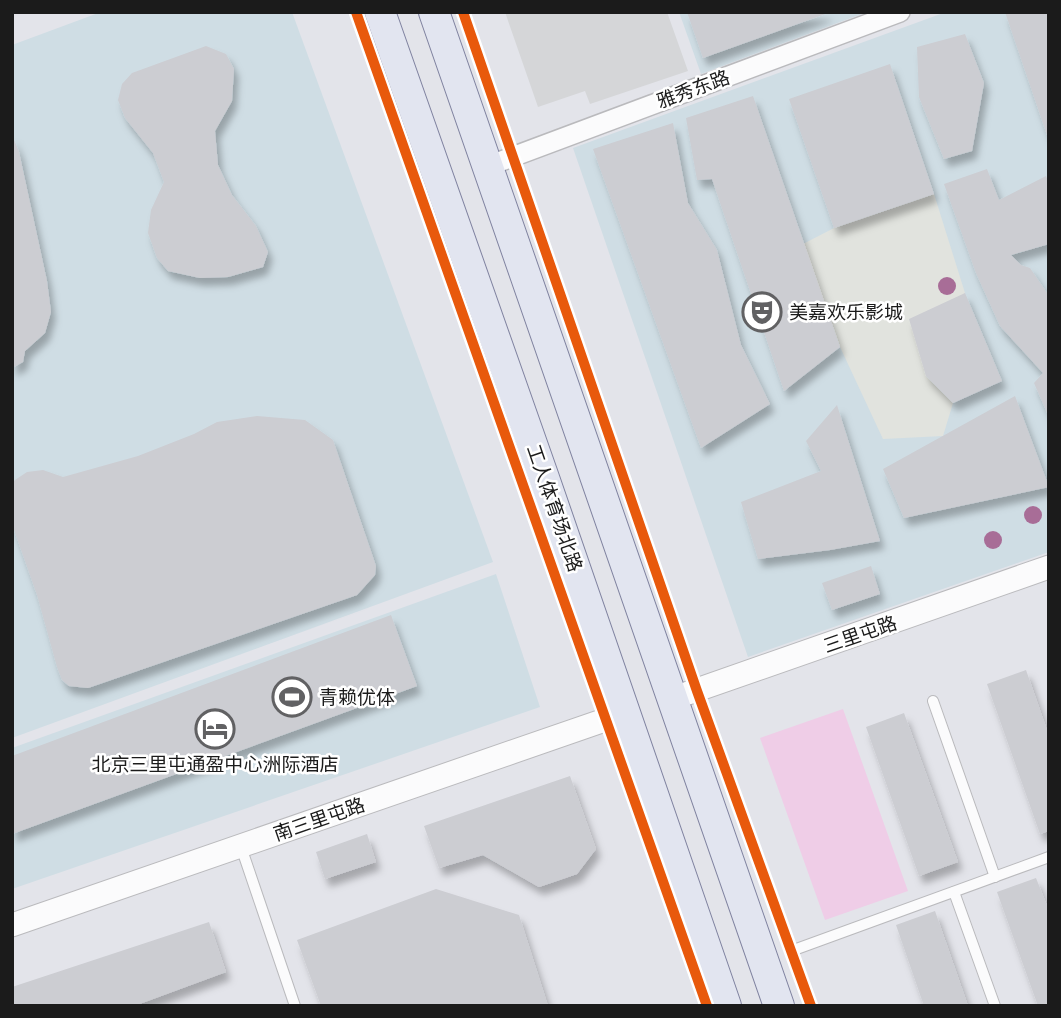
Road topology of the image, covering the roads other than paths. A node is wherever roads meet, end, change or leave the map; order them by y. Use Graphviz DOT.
graph roads {
  1 [pos="380,12"];
  2 [pos="434,12"];
  3 [pos="900,12"];
  4 [pos="488,166"];
  5 [pos="1049,567"];
  6 [pos="671,699"];
  7 [pos="933,701"];
  8 [pos="625,713"];
  9 [pos="241,847"];
  10 [pos="1049,857"];
  11 [pos="995,877"];
  12 [pos="954,892"];
  13 [pos="12,925"];
  14 [pos="791,951"];
  15 [pos="295,1006"];
  16 [pos="726,1006"];
  17 [pos="779,1006"];
  18 [pos="995,1006"];
  1 -- 8 [label="main road, 工人体育场北路"];
  2 -- 4 [label="main road"];
  3 -- 4 [label="street, 雅秀东路"];
  4 -- 6 [label="main road"];
  5 -- 6 [label="street, 三里屯路"];
  6 -- 17 [label="main road"];
  7 -- 11 [label="lane"];
  8 -- 9 [label="street, 南三里屯路"];
  8 -- 16 [label="main road, 工人体育场北路"];
  9 -- 13 [label="street, 南三里屯路"];
  9 -- 15 [label="lane"];
  10 -- 11 [label="lane"];
  11 -- 12 [label="lane"];
  12 -- 14 [label="lane"];
  12 -- 18 [label="lane"];
}
